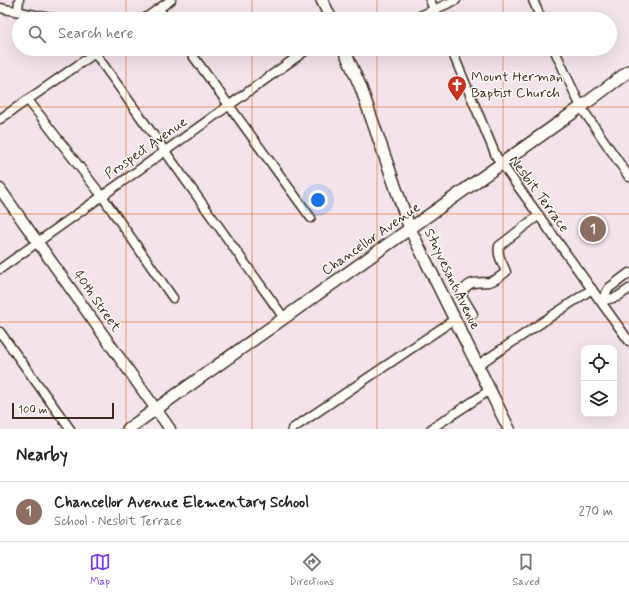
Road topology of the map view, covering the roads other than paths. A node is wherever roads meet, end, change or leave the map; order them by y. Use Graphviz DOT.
graph roads {
  1 [pos="19,0"];
  2 [pos="171,0"];
  3 [pos="322,0"];
  4 [pos="430,0"];
  5 [pos="456,0"];
  6 [pos="533,0"];
  7 [pos="0,8"];
  8 [pos="159,9"];
  9 [pos="434,10"];
  10 [pos="18,11"];
  11 [pos="23,12"];
  12 [pos="154,12"];
  13 [pos="161,12"];
  14 [pos="328,12"];
  15 [pos="430,12"];
  16 [pos="538,12"];
  17 [pos="88,56"];
  18 [pos="100,56"];
  19 [pos="193,56"];
  20 [pos="298,56"];
  21 [pos="348,56"];
  22 [pos="454,56"];
  23 [pos="557,56"];
  24 [pos="629,71"];
  25 [pos="28,100"];
  26 [pos="229,106"];
  27 [pos="581,107"];
  28 [pos="0,119"];
  29 [pos="165,150"];
  30 [pos="501,164"];
  31 [pos="629,176"];
  32 [pos="0,189"];
  33 [pos="102,196"];
  34 [pos="539,215"];
  35 [pos="310,218"];
  36 [pos="410,229"];
  37 [pos="38,242"];
  38 [pos="0,269"];
  39 [pos="629,273"];
  40 [pos="592,289"];
  41 [pos="629,289"];
  42 [pos="173,298"];
  43 [pos="601,301"];
  44 [pos="473,314"];
  45 [pos="284,318"];
  46 [pos="455,320"];
  47 [pos="0,332"];
  48 [pos="629,341"];
  49 [pos="478,365"];
  50 [pos="490,390"];
  51 [pos="156,410"];
  52 [pos="70,429"];
  53 [pos="128,429"];
  54 [pos="170,429"];
  55 [pos="292,429"];
  56 [pos="431,429"];
  57 [pos="509,429"];
  1 -- 10 [label="street"];
  2 -- 8 [label="street"];
  3 -- 14 [label="main road"];
  4 -- 9 [label="street"];
  5 -- 9 [label="street"];
  6 -- 16 [label="street"];
  7 -- 10 [label="street"];
  8 -- 12 [label="street"];
  8 -- 13 [label="street"];
  9 -- 15 [label="street"];
  10 -- 11 [label="street"];
  17 -- 25 [label="street"];
  18 -- 29 [label="street"];
  19 -- 26 [label="street"];
  20 -- 26 [label="street, Prospect Avenue"];
  21 -- 36 [label="main road, Stuyvesant Avenue"];
  22 -- 30 [label="street, Nesbit Terrace"];
  23 -- 27 [label="street"];
  24 -- 27 [label="main road, Chancellor Avenue"];
  25 -- 28 [label="street"];
  25 -- 33 [label="street"];
  26 -- 29 [label="street, Prospect Avenue"];
  26 -- 35 [label="street"];
  27 -- 30 [label="main road, Chancellor Avenue"];
  27 -- 31 [label="street"];
  29 -- 33 [label="street, Prospect Avenue"];
  29 -- 45 [label="street"];
  30 -- 34 [label="street, Nesbit Terrace"];
  30 -- 36 [label="main road, Chancellor Avenue"];
  32 -- 37 [label="street, 40th Street"];
  33 -- 37 [label="street, Prospect Avenue"];
  33 -- 42 [label="street"];
  34 -- 40 [label="street, Nesbit Terrace"];
  34 -- 44 [label="street"];
  36 -- 45 [label="main road, Chancellor Avenue"];
  36 -- 46 [label="main road, Stuyvesant Avenue"];
  37 -- 38 [label="street, Prospect Avenue"];
  37 -- 51 [label="street, 40th Street"];
  39 -- 43 [label="street"];
  40 -- 43 [label="street, Nesbit Terrace"];
  40 -- 49 [label="street"];
  41 -- 43 [label="street"];
  43 -- 48 [label="street, Nesbit Terrace"];
  45 -- 51 [label="main road, Chancellor Avenue"];
  46 -- 49 [label="main road, Stuyvesant Avenue"];
  46 -- 55 [label="street"];
  47 -- 52 [label="street"];
  49 -- 50 [label="main road, Stuyvesant Avenue"];
  50 -- 56 [label="street"];
  50 -- 57 [label="main road, Stuyvesant Avenue"];
  51 -- 53 [label="main road, Chancellor Avenue"];
  51 -- 54 [label="street, 40th Street"];
}
